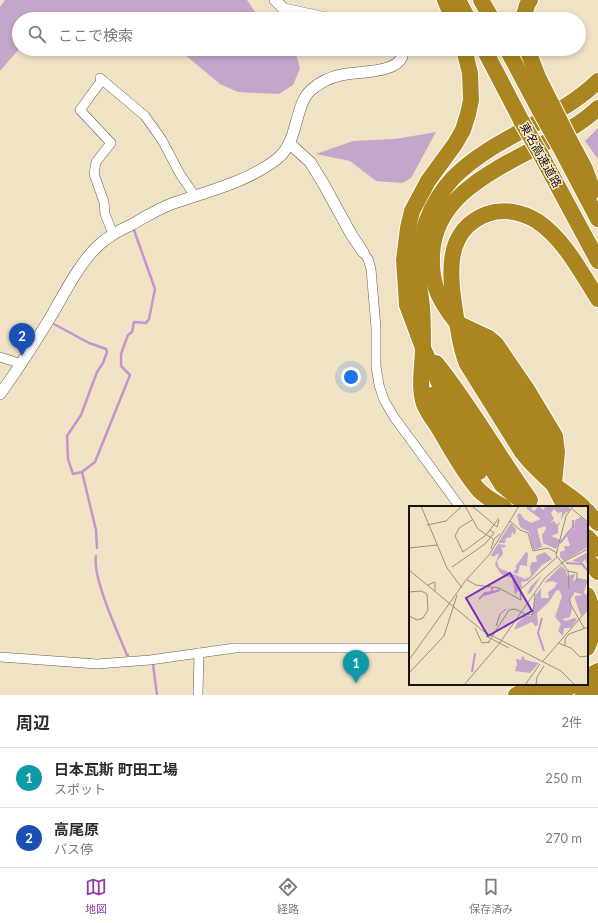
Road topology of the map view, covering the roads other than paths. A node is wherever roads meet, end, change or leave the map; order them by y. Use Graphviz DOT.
graph roads {
  1 [pos="275,0"];
  2 [pos="445,0"];
  3 [pos="458,0"];
  4 [pos="481,0"];
  5 [pos="530,0"];
  6 [pos="298,12"];
  7 [pos="450,12"];
  8 [pos="464,12"];
  9 [pos="488,12"];
  10 [pos="525,12"];
  11 [pos="402,56"];
  12 [pos="466,56"];
  13 [pos="488,56"];
  14 [pos="512,56"];
  15 [pos="529,56"];
  16 [pos="598,81"];
  17 [pos="598,89"];
  18 [pos="546,108"];
  19 [pos="598,108"];
  20 [pos="564,142"];
  21 [pos="290,143"];
  22 [pos="195,196"];
  23 [pos="436,203"];
  24 [pos="598,204"];
  25 [pos="598,218"];
  26 [pos="113,234"];
  27 [pos="363,252"];
  28 [pos="598,261"];
  29 [pos="598,299"];
  30 [pos="457,323"];
  31 [pos="423,348"];
  32 [pos="0,357"];
  33 [pos="22,364"];
  34 [pos="0,394"];
  35 [pos="554,484"];
  36 [pos="459,506"];
  37 [pos="516,506"];
  38 [pos="534,506"];
  39 [pos="565,506"];
  40 [pos="582,506"];
  41 [pos="588,512"];
  42 [pos="598,523"];
  43 [pos="588,538"];
  44 [pos="598,549"];
  45 [pos="588,561"];
  46 [pos="598,572"];
  47 [pos="588,598"];
  48 [pos="588,645"];
  49 [pos="409,648"];
  50 [pos="199,653"];
  51 [pos="0,657"];
  52 [pos="598,671"];
  53 [pos="588,676"];
  54 [pos="536,685"];
  55 [pos="554,685"];
  56 [pos="573,685"];
  57 [pos="598,686"];
  58 [pos="198,695"];
  59 [pos="516,695"];
  60 [pos="536,695"];
  61 [pos="556,695"];
  62 [pos="582,695"];
  1 -- 6 [label="street"];
  2 -- 7 [label="highway"];
  3 -- 8 [label="highway"];
  4 -- 9 [label="highway"];
  5 -- 10 [label="highway"];
  11 -- 21 [label="street"];
  12 -- 31 [label="highway"];
  13 -- 28 [label="highway, 東名高速道路, bridge"];
  14 -- 18 [label="highway, 東名高速道路"];
  15 -- 18 [label="highway"];
  16 -- 23 [label="highway"];
  17 -- 23 [label="highway"];
  18 -- 20 [label="highway, 東名高速道路, bridge"];
  19 -- 30 [label="highway"];
  20 -- 24 [label="highway"];
  20 -- 25 [label="highway, 東名高速道路"];
  21 -- 22 [label="street"];
  21 -- 27 [label="street"];
  22 -- 26 [label="street"];
  22 -- 26 [label="street"];
  23 -- 31 [label="highway"];
  26 -- 33 [label="street"];
  27 -- 36 [label="street"];
  29 -- 30 [label="highway"];
  30 -- 35 [label="highway"];
  30 -- 35 [label="highway"];
  31 -- 37 [label="highway"];
  31 -- 37 [label="highway"];
  31 -- 38 [label="highway"];
  32 -- 33 [label="street"];
  33 -- 34 [label="street"];
  35 -- 39 [label="highway"];
  35 -- 40 [label="highway"];
  41 -- 42 [label="highway"];
  43 -- 44 [label="highway"];
  45 -- 46 [label="highway"];
  47 -- 48 [label="highway"];
  49 -- 50 [label="street"];
  50 -- 51 [label="street"];
  50 -- 58 [label="street"];
  52 -- 53 [label="highway"];
  54 -- 59 [label="highway"];
  55 -- 60 [label="highway"];
  56 -- 61 [label="highway"];
  57 -- 62 [label="highway"];
}
